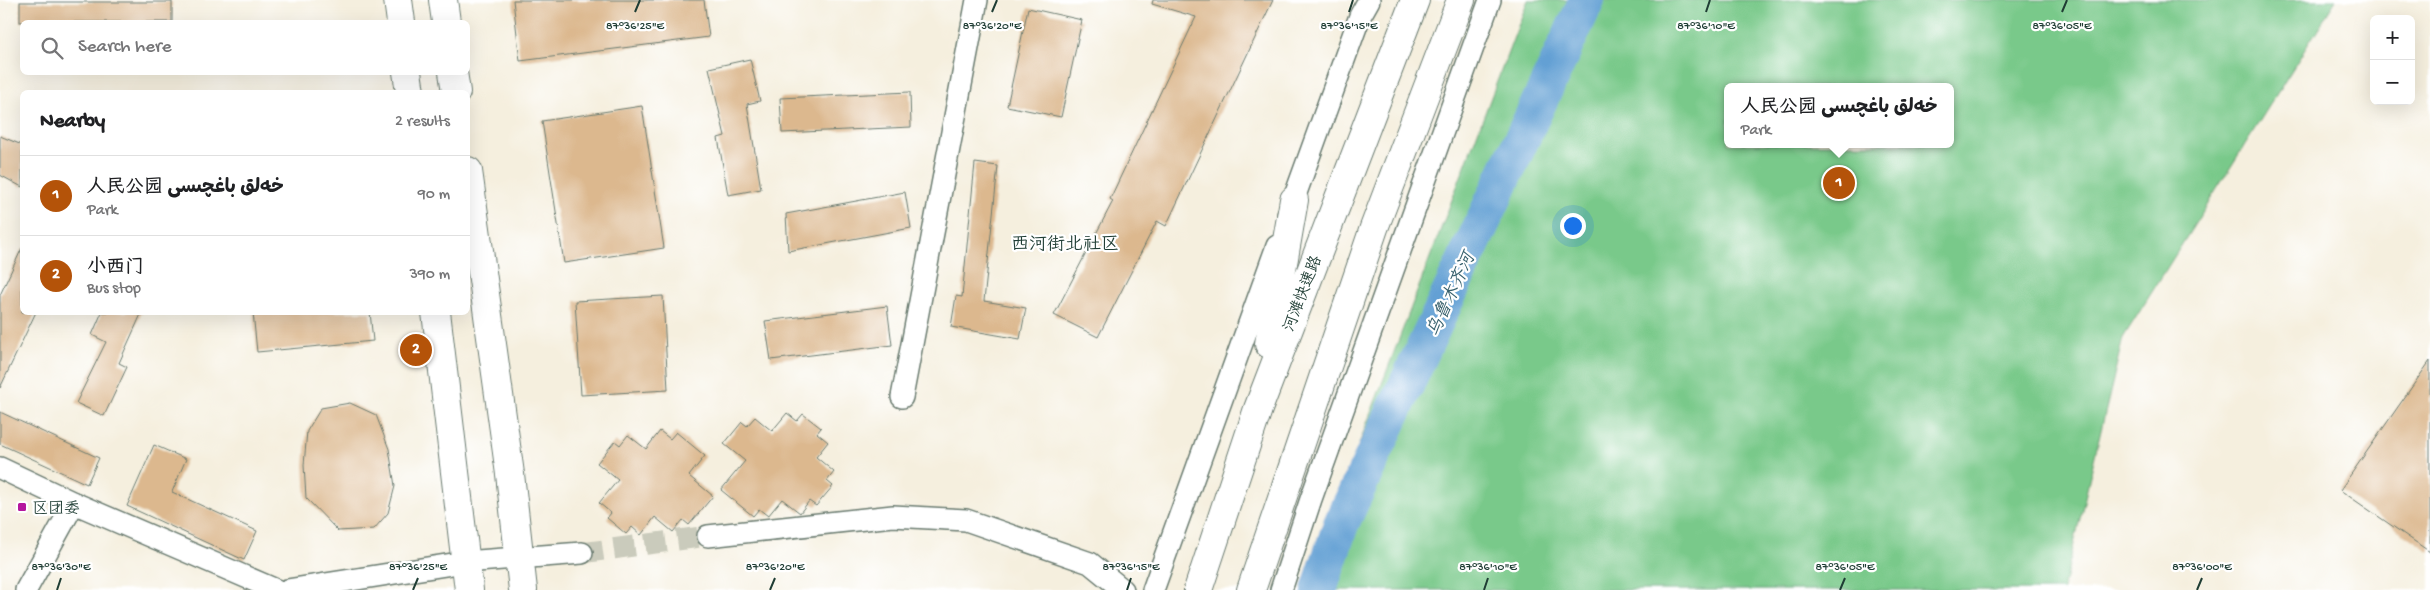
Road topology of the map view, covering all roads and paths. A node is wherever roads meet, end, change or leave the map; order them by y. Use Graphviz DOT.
graph roads {
  1 [pos="398,0"];
  2 [pos="443,0"];
  3 [pos="977,0"];
  4 [pos="1490,0"];
  5 [pos="1367,1"];
  6 [pos="1460,3"];
  7 [pos="1411,7"];
  8 [pos="401,20"];
  9 [pos="446,20"];
  10 [pos="407,75"];
  11 [pos="454,75"];
  12 [pos="410,90"];
  13 [pos="456,90"];
  14 [pos="470,185"];
  15 [pos="1294,200"];
  16 [pos="436,315"];
  17 [pos="902,397"];
  18 [pos="1258,409"];
  19 [pos="0,468"];
  20 [pos="74,503"];
  21 [pos="708,536"];
  22 [pos="582,553"];
  23 [pos="519,556"];
  24 [pos="465,562"];
  25 [pos="26,590"];
  26 [pos="276,590"];
  27 [pos="287,590"];
  28 [pos="469,590"];
  29 [pos="523,590"];
  30 [pos="1123,590"];
  31 [pos="1153,590"];
  32 [pos="1198,590"];
  33 [pos="1251,590"];
  34 [pos="1280,590"];
  1 -- 8 [label="main road"];
  2 -- 9 [label="main road"];
  3 -- 17 [label="street"];
  4 -- 34 [label="street"];
  5 -- 15 [label="street"];
  6 -- 33 [label="main road"];
  7 -- 18 [label="main road, 河滩快速路"];
  10 -- 12 [label="main road"];
  11 -- 13 [label="main road"];
  14 -- 23 [label="main road"];
  15 -- 18 [label="main road"];
  15 -- 31 [label="street"];
  16 -- 24 [label="main road"];
  18 -- 32 [label="main road, 河滩快速路"];
  19 -- 20 [label="street"];
  20 -- 25 [label="street"];
  20 -- 26 [label="street"];
  21 -- 30 [label="street"];
  22 -- 23 [label="street"];
  23 -- 24 [label="street"];
  23 -- 29 [label="main road"];
  24 -- 27 [label="street"];
  24 -- 28 [label="main road"];
}
